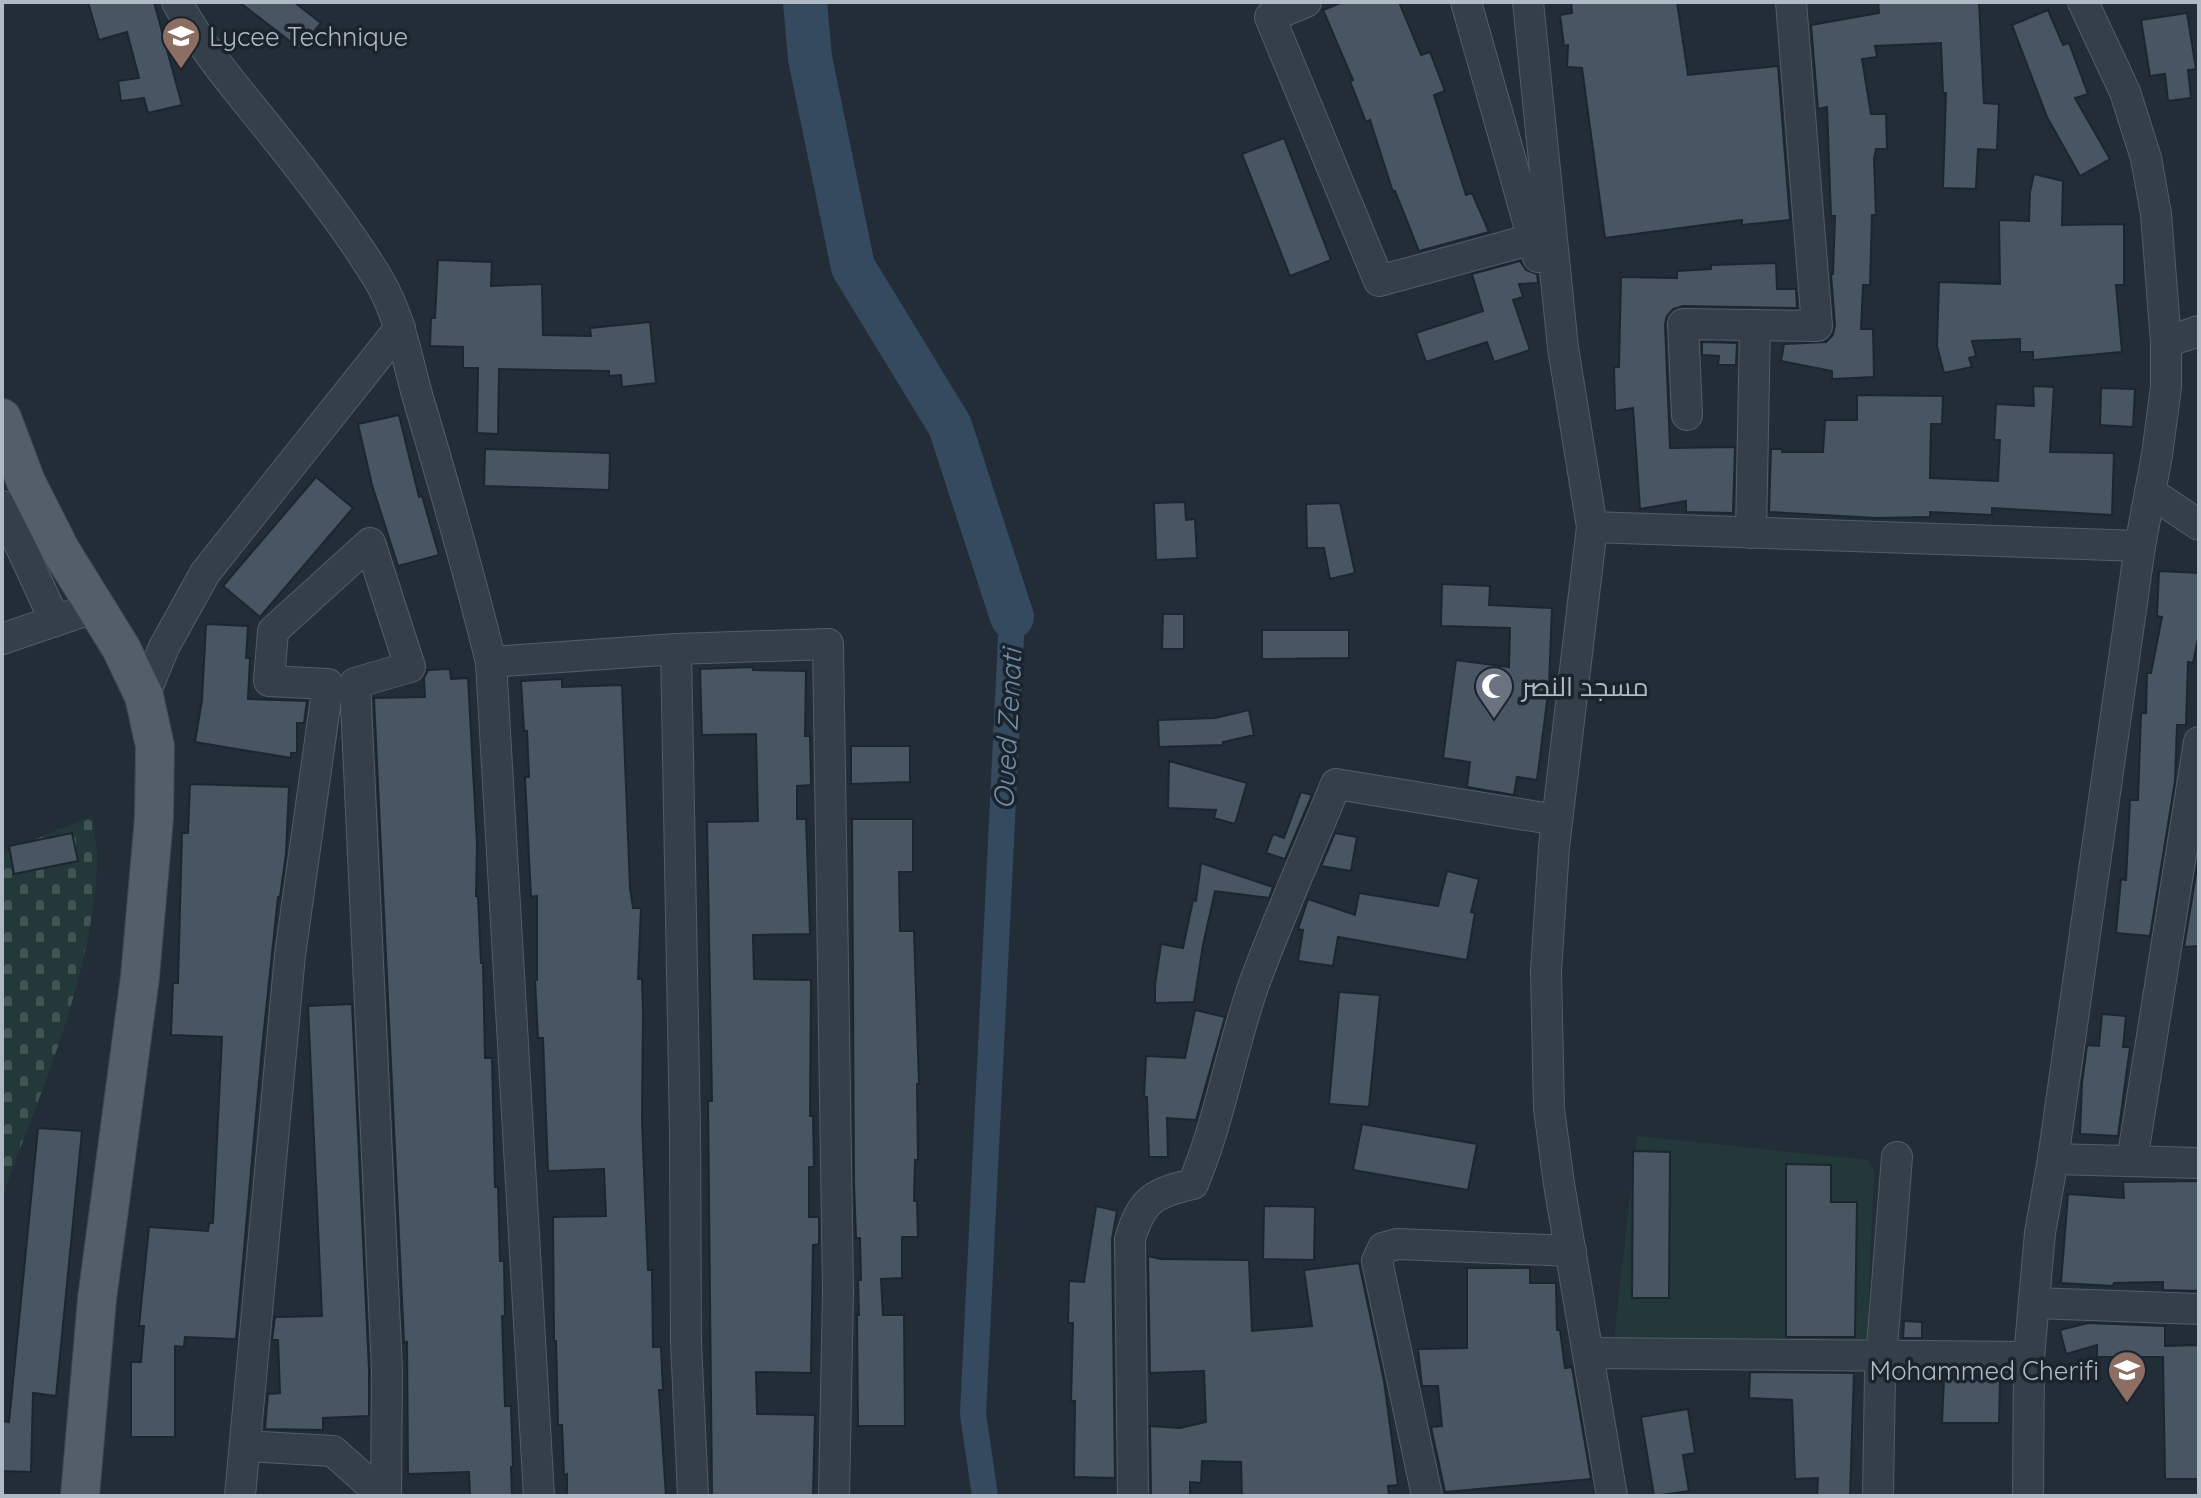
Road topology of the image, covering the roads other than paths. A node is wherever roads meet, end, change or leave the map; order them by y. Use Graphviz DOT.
graph roads {
  1 [pos="177,2"];
  2 [pos="1306,2"];
  3 [pos="1466,2"];
  4 [pos="1528,2"];
  5 [pos="1791,2"];
  6 [pos="2083,2"];
  7 [pos="1533,239"];
  8 [pos="1755,325"];
  9 [pos="400,328"];
  10 [pos="2199,329"];
  11 [pos="2166,342"];
  12 [pos="1563,348"];
  13 [pos="1687,415"];
  14 [pos="2,418"];
  15 [pos="2150,492"];
  16 [pos="2,506"];
  17 [pos="2199,525"];
  18 [pos="1592,527"];
  19 [pos="1751,533"];
  20 [pos="2140,546"];
  21 [pos="96,607"];
  22 [pos="55,621"];
  23 [pos="2,639"];
  24 [pos="676,649"];
  25 [pos="491,662"];
  26 [pos="144,696"];
  27 [pos="2199,742"];
  28 [pos="1557,820"];
  29 [pos="1897,1157"];
  30 [pos="2053,1159"];
  31 [pos="2132,1161"];
  32 [pos="2199,1163"];
  33 [pos="1571,1251"];
  34 [pos="2034,1303"];
  35 [pos="2199,1309"];
  36 [pos="1588,1353"];
  37 [pos="1882,1357"];
  38 [pos="2029,1357"];
  39 [pos="245,1446"];
  40 [pos="80,1496"];
  41 [pos="240,1496"];
  42 [pos="384,1496"];
  43 [pos="539,1496"];
  44 [pos="693,1496"];
  45 [pos="834,1496"];
  46 [pos="1133,1496"];
  47 [pos="1427,1496"];
  48 [pos="1612,1496"];
  49 [pos="1878,1496"];
  50 [pos="2028,1496"];
  1 -- 9 [label="street"];
  2 -- 7 [label="street"];
  3 -- 7 [label="street"];
  4 -- 12 [label="street"];
  5 -- 8 [label="street"];
  6 -- 11 [label="street"];
  7 -- 12 [label="street"];
  8 -- 13 [label="street"];
  8 -- 19 [label="street"];
  9 -- 25 [label="street"];
  9 -- 26 [label="street"];
  10 -- 11 [label="street"];
  11 -- 15 [label="street"];
  12 -- 18 [label="street"];
  14 -- 21 [label="main road"];
  15 -- 17 [label="street"];
  15 -- 20 [label="street"];
  16 -- 22 [label="street"];
  18 -- 19 [label="street"];
  18 -- 28 [label="street"];
  19 -- 20 [label="street"];
  20 -- 30 [label="street"];
  21 -- 22 [label="street"];
  21 -- 26 [label="main road"];
  22 -- 23 [label="street"];
  24 -- 25 [label="street"];
  24 -- 44 [label="street"];
  24 -- 45 [label="street"];
  25 -- 43 [label="street"];
  26 -- 40 [label="main road"];
  27 -- 31 [label="street"];
  28 -- 33 [label="street"];
  28 -- 46 [label="street"];
  29 -- 37 [label="street"];
  30 -- 31 [label="street"];
  30 -- 34 [label="street"];
  31 -- 32 [label="street"];
  33 -- 36 [label="street"];
  33 -- 47 [label="street"];
  34 -- 35 [label="street"];
  34 -- 38 [label="street"];
  36 -- 37 [label="street"];
  36 -- 48 [label="street"];
  37 -- 38 [label="street"];
  37 -- 49 [label="street"];
  38 -- 50 [label="street"];
  39 -- 41 [label="street"];
  39 -- 42 [label="street"];
  39 -- 42 [label="street"];
}
